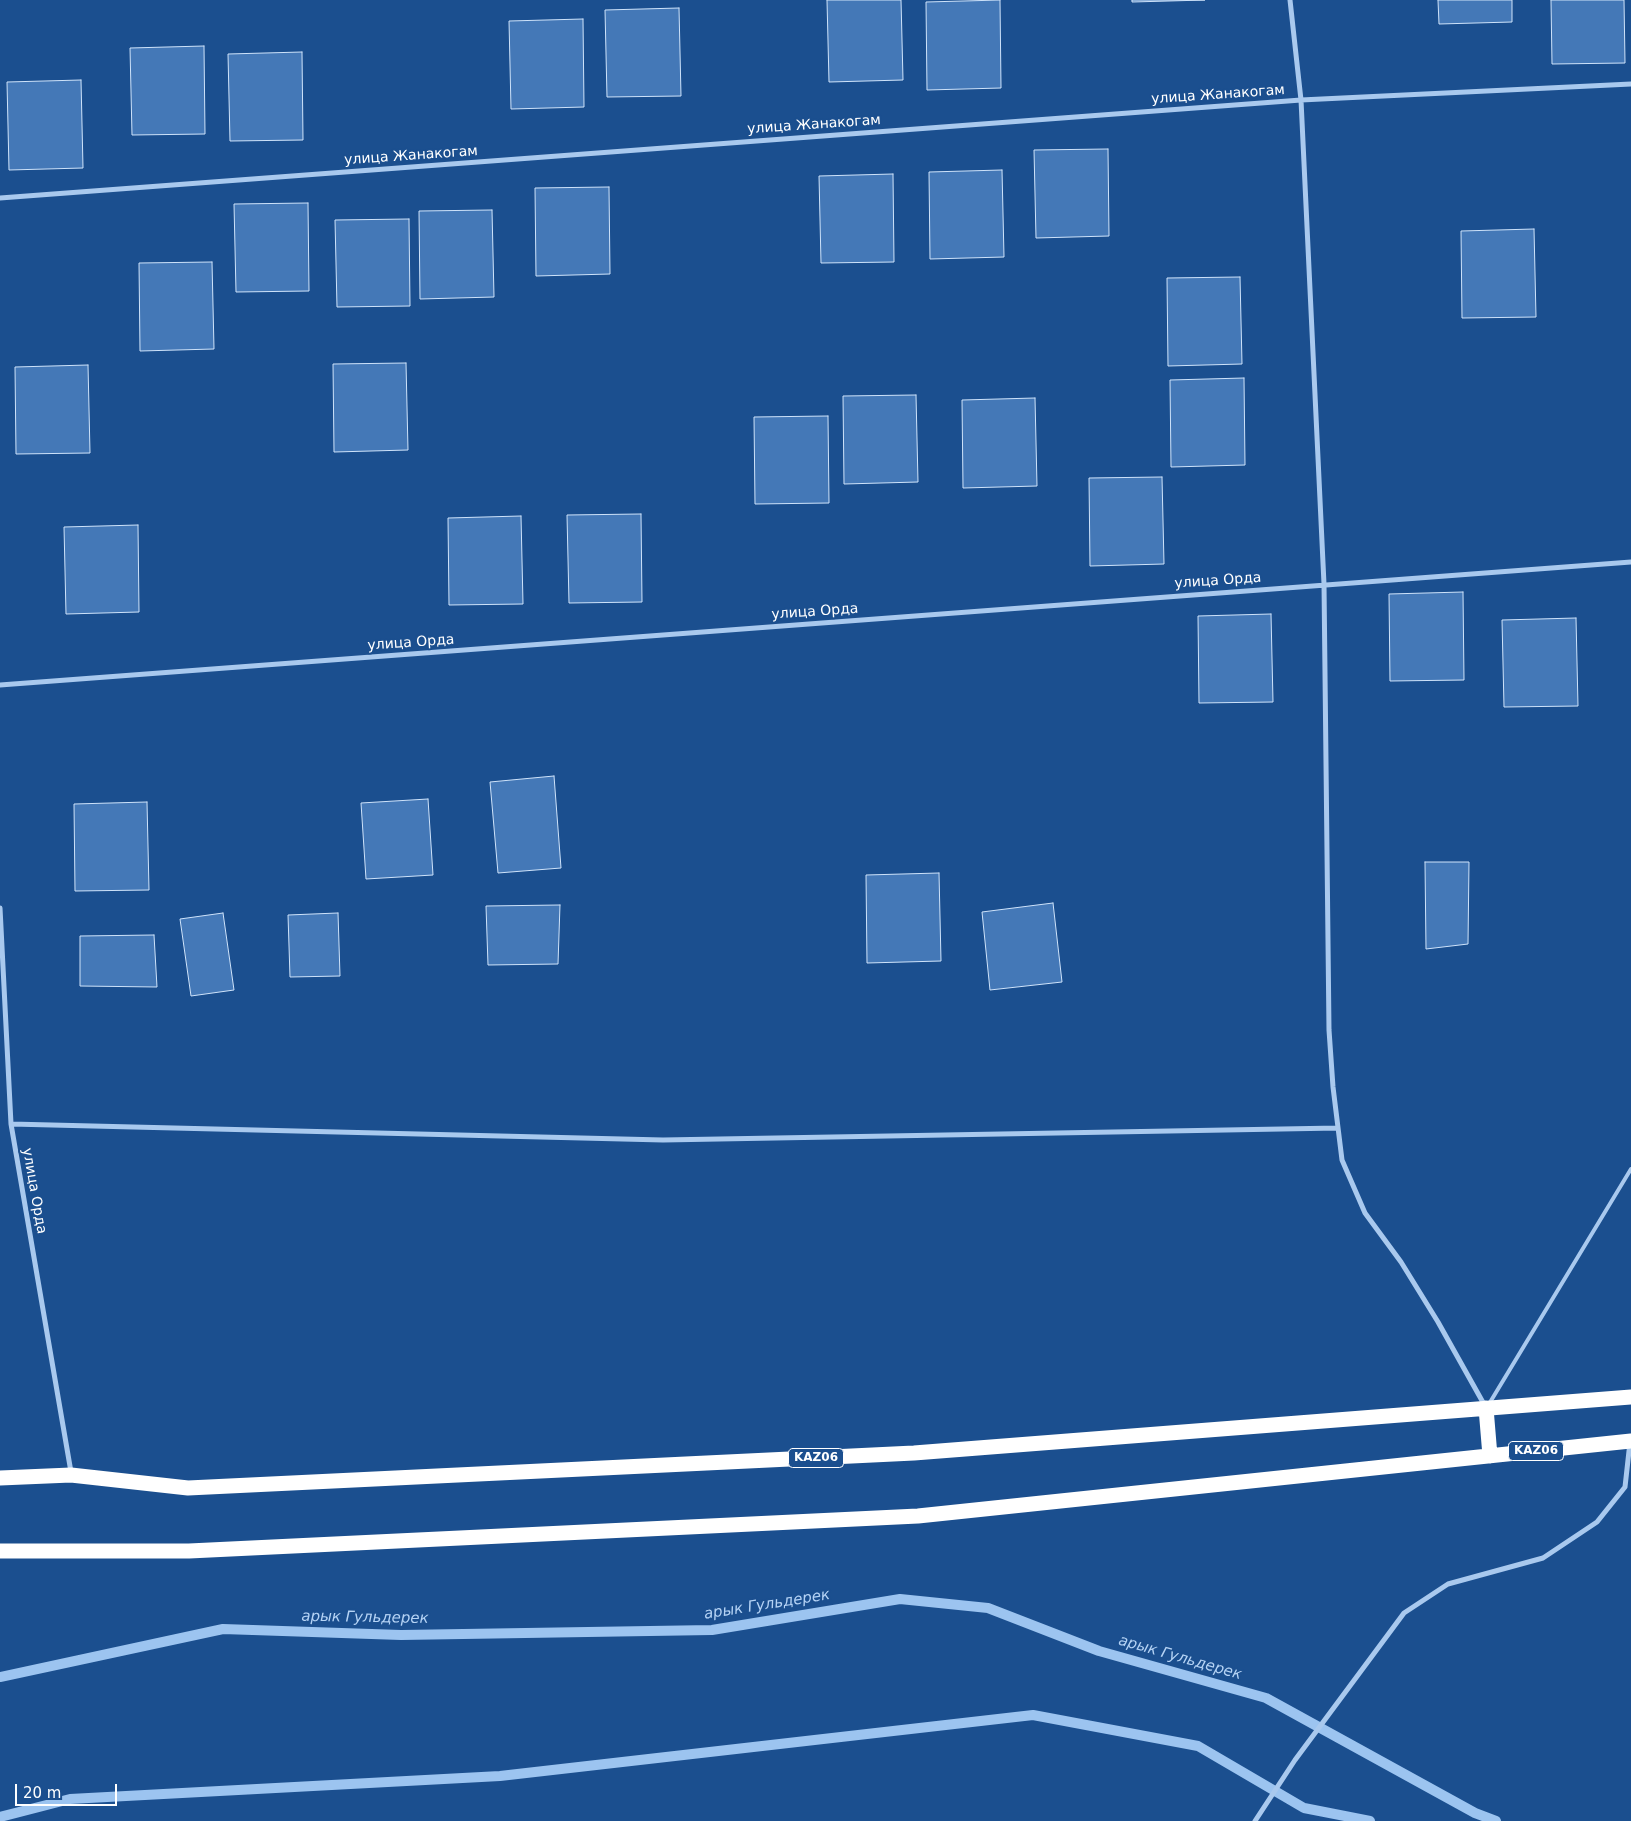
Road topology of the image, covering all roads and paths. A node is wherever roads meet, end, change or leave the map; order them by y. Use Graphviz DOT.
graph roads {
  1 [pos="1290,0"];
  2 [pos="1631,84"];
  3 [pos="1301,100"];
  4 [pos="0,198"];
  5 [pos="1631,562"];
  6 [pos="1324,584"];
  7 [pos="0,685"];
  8 [pos="0,908"];
  9 [pos="11,1124"];
  10 [pos="1338,1128"];
  11 [pos="1631,1169"];
  12 [pos="1631,1397"];
  13 [pos="1486,1408"];
  14 [pos="1631,1441"];
  15 [pos="1490,1456"];
  16 [pos="71,1475"];
  17 [pos="0,1478"];
  18 [pos="0,1551"];
  19 [pos="1255,1821"];
  1 -- 3 [label="street"];
  2 -- 3 [label="street, улица Жанакогам"];
  3 -- 4 [label="street, улица Жанакогам"];
  3 -- 6 [label="street"];
  5 -- 6 [label="street, улица Орда"];
  6 -- 7 [label="street, улица Орда"];
  6 -- 10 [label="street"];
  8 -- 9 [label="street, улица Орда"];
  9 -- 10 [label="street"];
  9 -- 16 [label="street, улица Орда"];
  10 -- 13 [label="street"];
  11 -- 13 [label="lane"];
  12 -- 13 [label="highway, KАZ06"];
  13 -- 15 [label="highway"];
  13 -- 16 [label="highway, KАZ06"];
  14 -- 15 [label="highway, KАZ06"];
  14 -- 19 [label="street"];
  15 -- 18 [label="highway, KАZ06"];
  16 -- 17 [label="highway, KАZ06"];
}
